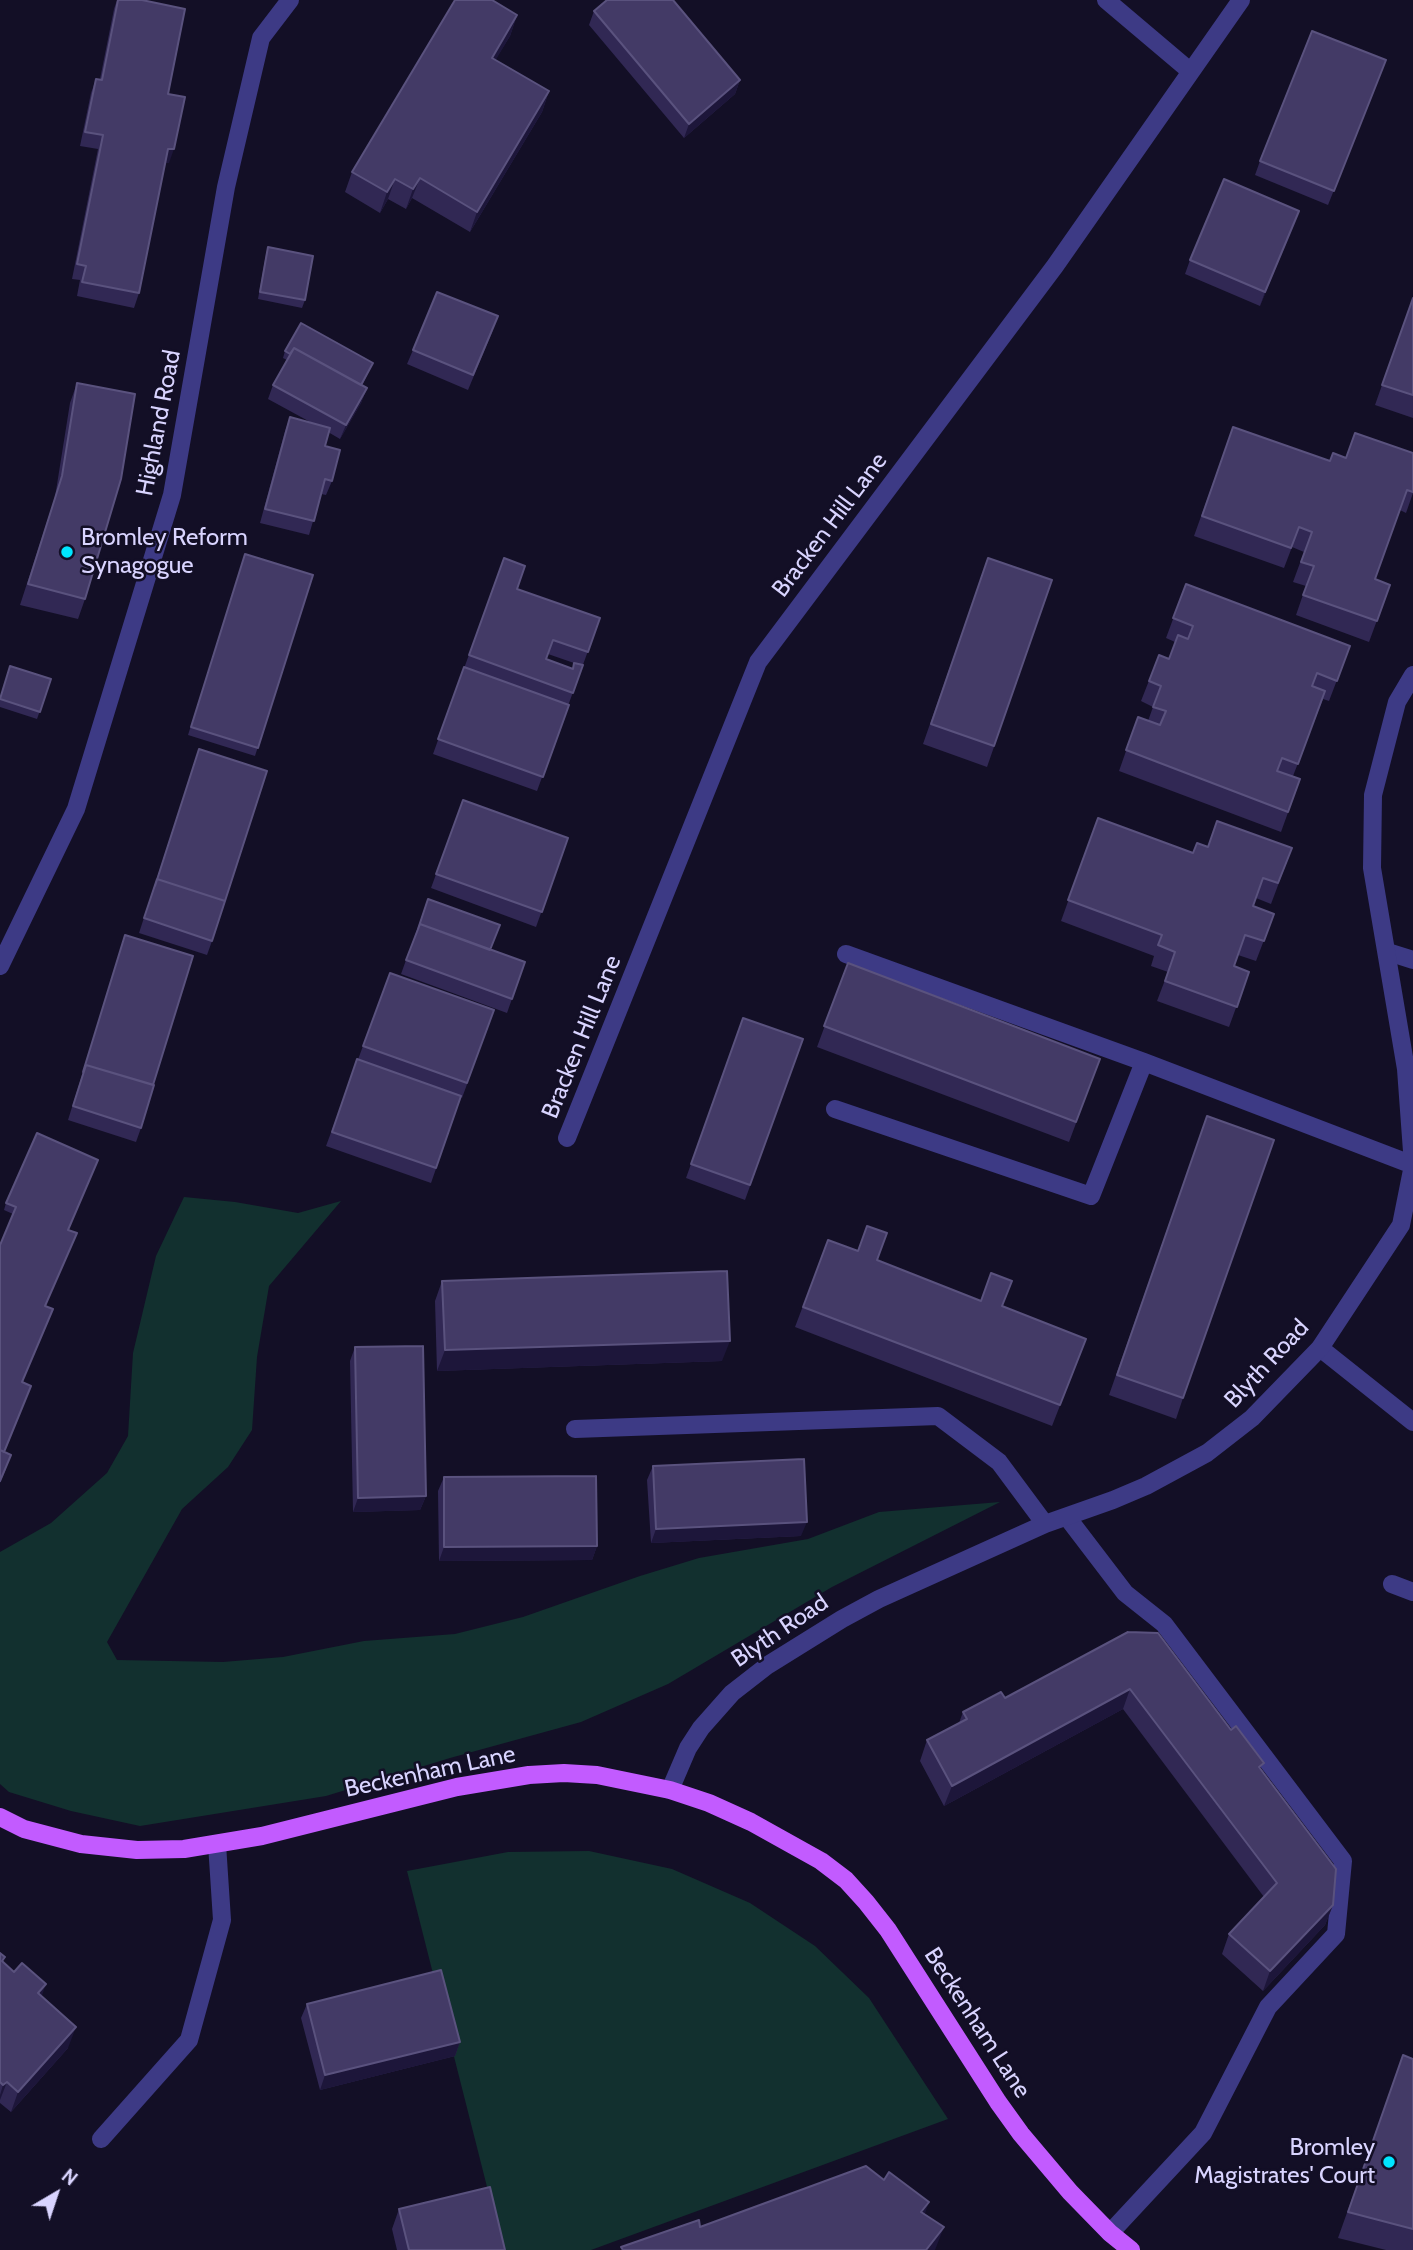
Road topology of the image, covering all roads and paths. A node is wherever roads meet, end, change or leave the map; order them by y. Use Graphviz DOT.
graph roads {
  1 [pos="290,0"];
  2 [pos="1106,0"];
  3 [pos="1241,0"];
  4 [pos="1190,71"];
  5 [pos="1413,675"];
  6 [pos="1388,952"];
  7 [pos="846,954"];
  8 [pos="1413,960"];
  9 [pos="0,966"];
  10 [pos="1144,1062"];
  11 [pos="835,1109"];
  12 [pos="567,1138"];
  13 [pos="1413,1165"];
  14 [pos="1320,1348"];
  15 [pos="1413,1422"];
  16 [pos="575,1429"];
  17 [pos="1067,1517"];
  18 [pos="1045,1524"];
  19 [pos="1392,1584"];
  20 [pos="1413,1592"];
  21 [pos="670,1790"];
  22 [pos="0,1817"];
  23 [pos="217,1844"];
  24 [pos="101,2139"];
  25 [pos="1110,2233"];
  26 [pos="1131,2250"];
  1 -- 9 [label="street, Highland Road"];
  2 -- 4 [label="street"];
  3 -- 4 [label="street, Bracken Hill Lane"];
  4 -- 12 [label="street, Bracken Hill Lane"];
  5 -- 6 [label="street, Blyth Road"];
  6 -- 8 [label="street"];
  6 -- 13 [label="street, Blyth Road"];
  7 -- 10 [label="street"];
  10 -- 11 [label="street"];
  10 -- 13 [label="street"];
  13 -- 14 [label="street, Blyth Road"];
  14 -- 15 [label="street"];
  14 -- 17 [label="street, Blyth Road"];
  16 -- 18 [label="street"];
  17 -- 18 [label="street, Blyth Road"];
  17 -- 25 [label="street"];
  18 -- 21 [label="street, Blyth Road"];
  19 -- 20 [label="street"];
  21 -- 23 [label="main road, Beckenham Lane"];
  21 -- 25 [label="main road, Beckenham Lane"];
  22 -- 23 [label="main road, Beckenham Lane"];
  23 -- 24 [label="street"];
  25 -- 26 [label="main road, Beckenham Lane"];
}
